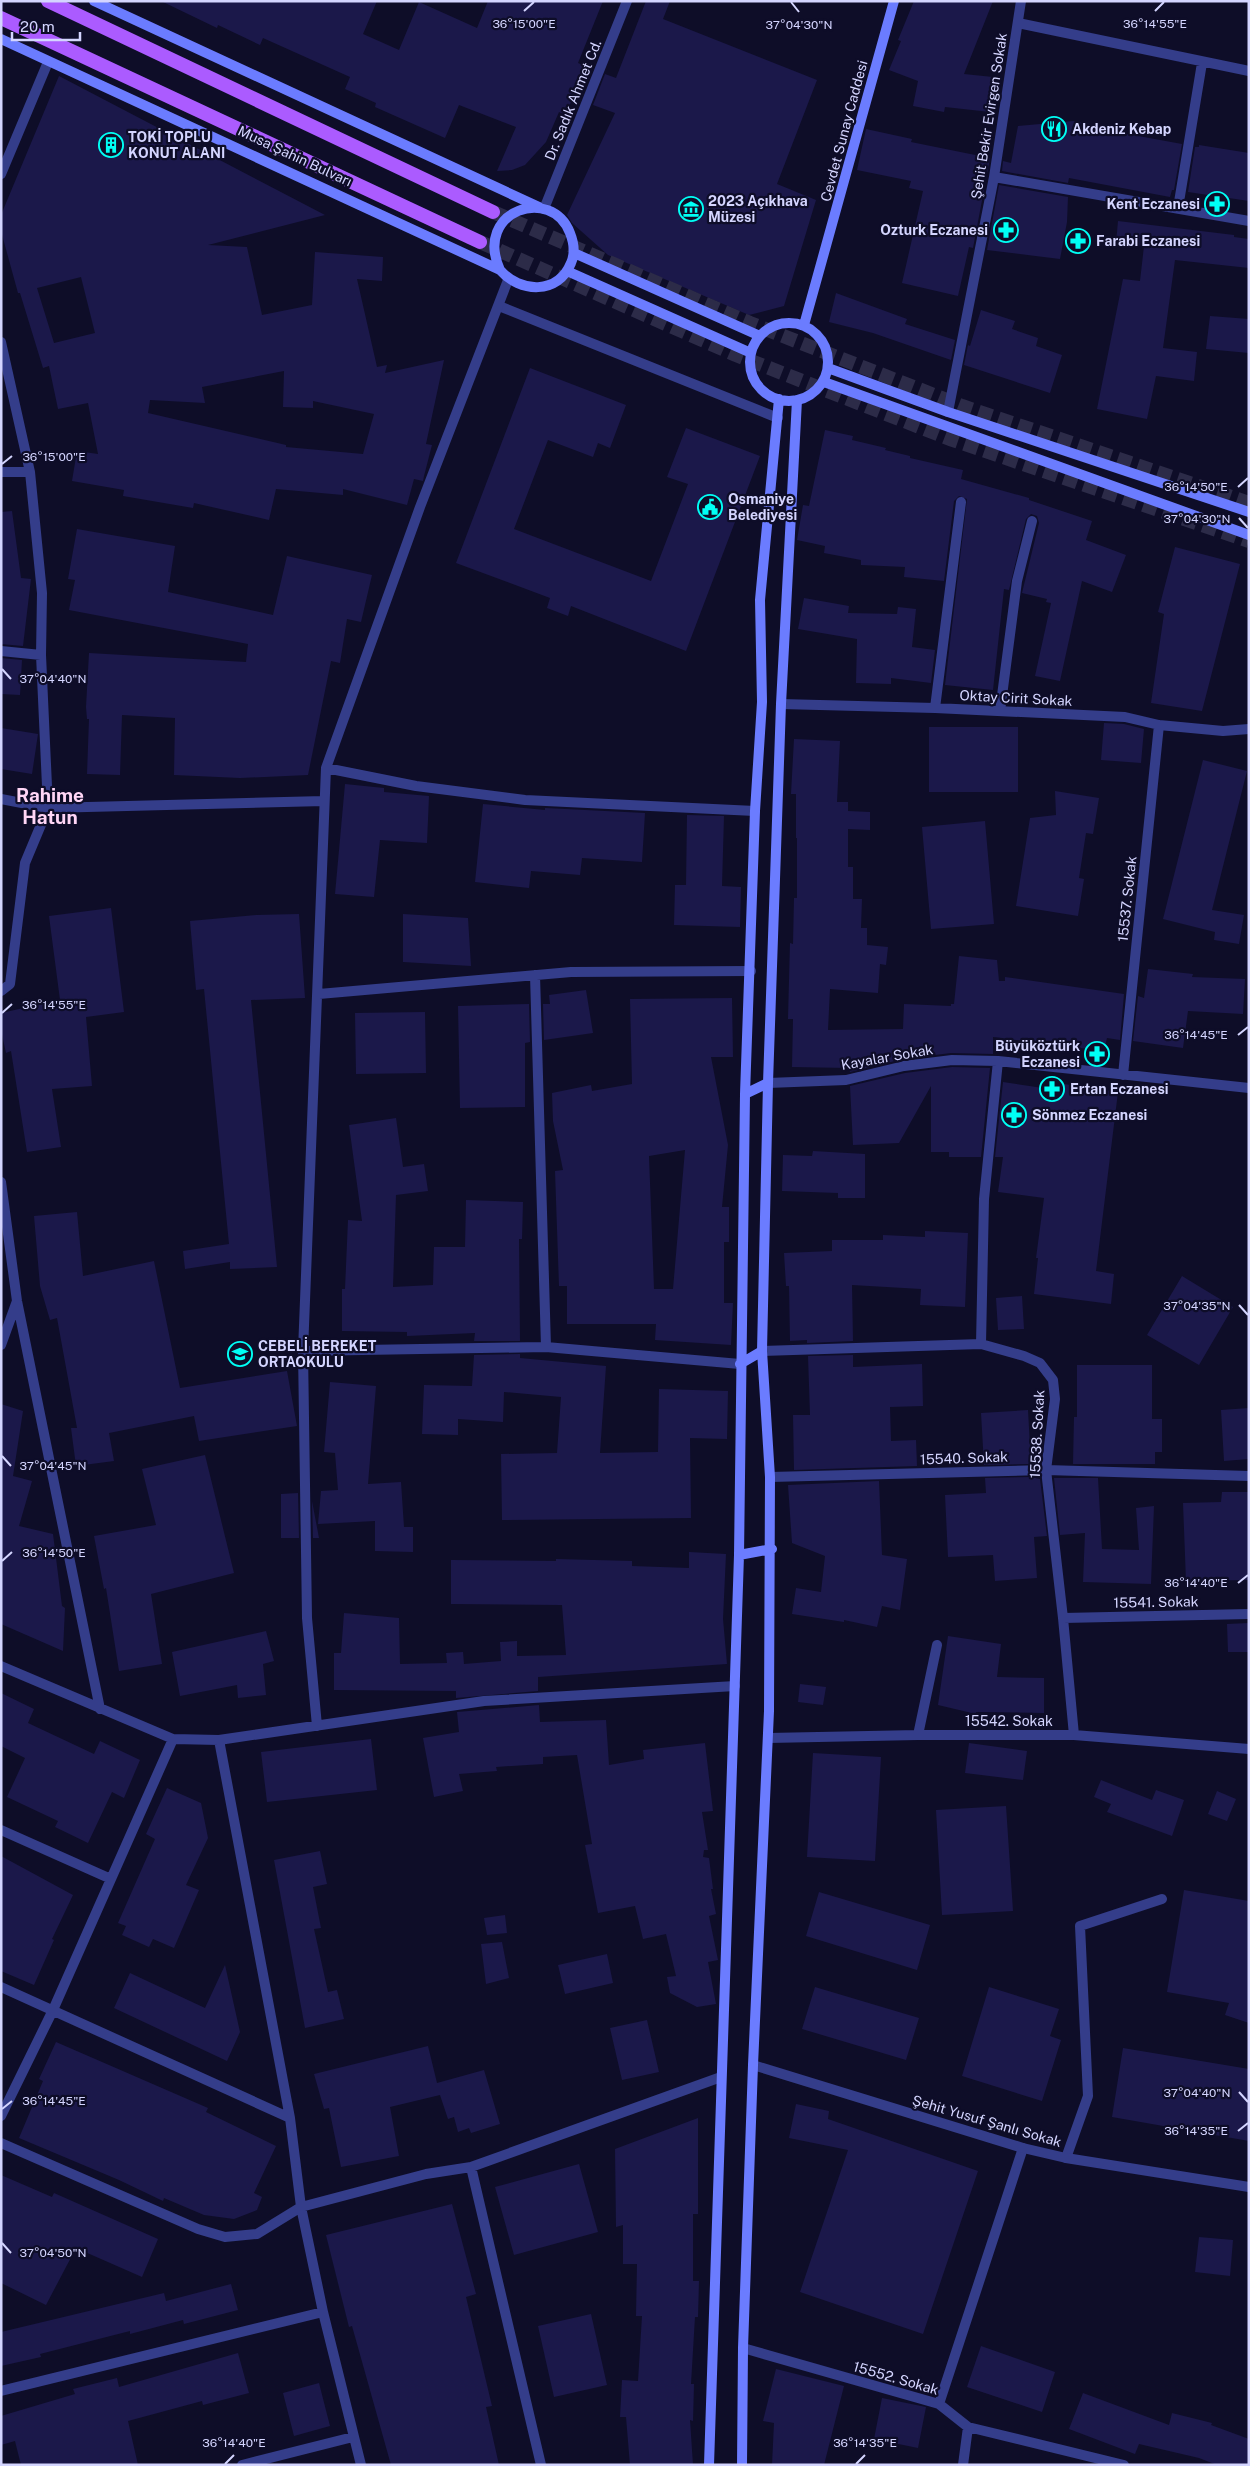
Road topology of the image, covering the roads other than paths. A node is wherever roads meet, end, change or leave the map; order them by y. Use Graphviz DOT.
graph roads {
  1 [pos="48,1"];
  2 [pos="94,1"];
  3 [pos="894,1"];
  4 [pos="1021,1"];
  5 [pos="625,2"];
  6 [pos="1,18"];
  7 [pos="1018,23"];
  8 [pos="1,40"];
  9 [pos="48,62"];
  10 [pos="1202,63"];
  11 [pos="1249,71"];
  12 [pos="1,174"];
  13 [pos="994,177"];
  14 [pos="1178,208"];
  15 [pos="544,209"];
  16 [pos="493,212"];
  17 [pos="1249,221"];
  18 [pos="480,242"];
  19 [pos="574,253"];
  20 [pos="500,270"];
  21 [pos="567,272"];
  22 [pos="508,280"];
  23 [pos="499,306"];
  24 [pos="804,326"];
  25 [pos="760,336"];
  26 [pos="1,342"];
  27 [pos="751,353"];
  28 [pos="828,368"];
  29 [pos="824,382"];
  30 [pos="779,399"];
  31 [pos="797,400"];
  32 [pos="948,412"];
  33 [pos="778,418"];
  34 [pos="1,472"];
  35 [pos="30,472"];
  36 [pos="961,502"];
  37 [pos="1249,512"];
  38 [pos="1032,521"];
  39 [pos="1249,535"];
  40 [pos="1,651"];
  41 [pos="41,655"];
  42 [pos="781,704"];
  43 [pos="936,708"];
  44 [pos="1000,711"];
  45 [pos="1159,725"];
  46 [pos="1249,729"];
  47 [pos="326,768"];
  48 [pos="1,799"];
  49 [pos="324,801"];
  50 [pos="48,808"];
  51 [pos="755,811"];
  52 [pos="750,971"];
  53 [pos="535,975"];
  54 [pos="1,991"];
  55 [pos="319,994"];
  56 [pos="998,1061"];
  57 [pos="1123,1075"];
  58 [pos="768,1083"];
  59 [pos="1249,1088"];
  60 [pos="745,1094"];
  61 [pos="1,1182"];
  62 [pos="17,1301"];
  63 [pos="1,1344"];
  64 [pos="981,1344"];
  65 [pos="546,1347"];
  66 [pos="303,1351"];
  67 [pos="762,1351"];
  68 [pos="740,1364"];
  69 [pos="1046,1470"];
  70 [pos="1249,1476"];
  71 [pos="770,1477"];
  72 [pos="772,1548"];
  73 [pos="739,1554"];
  74 [pos="1249,1614"];
  75 [pos="1063,1618"];
  76 [pos="937,1645"];
  77 [pos="1,1666"];
  78 [pos="735,1686"];
  79 [pos="100,1709"];
  80 [pos="317,1726"];
  81 [pos="918,1735"];
  82 [pos="1074,1735"];
  83 [pos="768,1738"];
  84 [pos="172,1739"];
  85 [pos="219,1740"];
  86 [pos="1249,1749"];
  87 [pos="1,1830"];
  88 [pos="111,1879"];
  89 [pos="1162,1899"];
  90 [pos="1,1987"];
  91 [pos="52,2010"];
  92 [pos="753,2065"];
  93 [pos="721,2077"];
  94 [pos="1,2116"];
  95 [pos="290,2118"];
  96 [pos="1,2143"];
  97 [pos="1024,2148"];
  98 [pos="1066,2158"];
  99 [pos="471,2167"];
  100 [pos="1249,2187"];
  101 [pos="301,2207"];
  102 [pos="323,2312"];
  103 [pos="743,2348"];
  104 [pos="1,2391"];
  105 [pos="939,2404"];
  106 [pos="968,2427"];
  107 [pos="353,2437"];
  108 [pos="242,2465"];
  109 [pos="361,2465"];
  110 [pos="541,2465"];
  111 [pos="709,2465"];
  112 [pos="742,2465"];
  113 [pos="963,2465"];
  114 [pos="1124,2465"];
  1 -- 16 [label="main road"];
  2 -- 15 [label="main road"];
  3 -- 24 [label="main road, Cevdet Sunay Caddesi"];
  4 -- 7 [label="street, Şehit Bekir Evirgen Sokak"];
  5 -- 15 [label="street, Dr. Sadık Ahmet Cd."];
  6 -- 18 [label="main road, Musa Şahin Bulvarı"];
  7 -- 10 [label="street"];
  7 -- 13 [label="street, Şehit Bekir Evirgen Sokak"];
  8 -- 9 [label="main road"];
  9 -- 12 [label="street"];
  9 -- 20 [label="main road"];
  10 -- 11 [label="street"];
  10 -- 14 [label="street"];
  13 -- 14 [label="street"];
  13 -- 32 [label="street, Şehit Bekir Evirgen Sokak"];
  14 -- 17 [label="street"];
  15 -- 19 [label="main road"];
  15 -- 20 [label="main road"];
  19 -- 21 [label="main road"];
  19 -- 25 [label="main road"];
  20 -- 22 [label="main road"];
  21 -- 22 [label="main road"];
  21 -- 27 [label="main road"];
  22 -- 23 [label="street"];
  23 -- 33 [label="street"];
  23 -- 47 [label="street"];
  24 -- 25 [label="main road"];
  24 -- 28 [label="main road"];
  25 -- 27 [label="main road"];
  26 -- 35 [label="street"];
  27 -- 30 [label="main road"];
  28 -- 29 [label="main road"];
  28 -- 32 [label="main road"];
  29 -- 31 [label="main road"];
  29 -- 39 [label="main road"];
  30 -- 31 [label="main road"];
  30 -- 33 [label="main road"];
  31 -- 42 [label="main road"];
  32 -- 37 [label="main road"];
  33 -- 51 [label="main road"];
  34 -- 35 [label="street"];
  35 -- 41 [label="street"];
  36 -- 43 [label="street"];
  38 -- 44 [label="street"];
  40 -- 41 [label="street"];
  41 -- 50 [label="street"];
  42 -- 43 [label="street, Oktay Cirit Sokak"];
  42 -- 58 [label="main road"];
  43 -- 44 [label="street, Oktay Cirit Sokak"];
  44 -- 45 [label="street, Oktay Cirit Sokak"];
  45 -- 46 [label="street, Oktay Cirit Sokak"];
  45 -- 57 [label="street, 15537. Sokak"];
  47 -- 49 [label="street"];
  47 -- 51 [label="street"];
  48 -- 50 [label="street"];
  49 -- 50 [label="street"];
  49 -- 55 [label="street"];
  50 -- 54 [label="street"];
  51 -- 52 [label="main road"];
  52 -- 53 [label="street"];
  52 -- 60 [label="main road"];
  53 -- 55 [label="street"];
  53 -- 65 [label="street"];
  55 -- 66 [label="street"];
  56 -- 57 [label="street, Kayalar Sokak"];
  56 -- 58 [label="street, Kayalar Sokak"];
  56 -- 64 [label="street"];
  57 -- 59 [label="street, Kayalar Sokak"];
  58 -- 60 [label="main road"];
  58 -- 67 [label="main road"];
  60 -- 68 [label="main road"];
  61 -- 62 [label="street"];
  62 -- 63 [label="street"];
  62 -- 79 [label="street"];
  64 -- 67 [label="street, 15538. Sokak"];
  64 -- 69 [label="street, 15538. Sokak"];
  65 -- 66 [label="street"];
  65 -- 68 [label="street"];
  66 -- 80 [label="street"];
  67 -- 68 [label="main road"];
  67 -- 71 [label="main road"];
  68 -- 73 [label="main road"];
  69 -- 70 [label="street, 15540. Sokak"];
  69 -- 71 [label="street, 15540. Sokak"];
  69 -- 75 [label="street, 15538. Sokak"];
  71 -- 72 [label="main road"];
  72 -- 73 [label="main road"];
  72 -- 83 [label="main road"];
  73 -- 78 [label="main road"];
  74 -- 75 [label="street, 15541. Sokak"];
  75 -- 82 [label="street, 15538. Sokak"];
  76 -- 81 [label="street"];
  77 -- 79 [label="street"];
  78 -- 80 [label="street"];
  78 -- 93 [label="main road"];
  79 -- 84 [label="street"];
  80 -- 85 [label="street"];
  81 -- 82 [label="street, 15542. Sokak"];
  81 -- 83 [label="street, 15542. Sokak"];
  82 -- 86 [label="street, 15542. Sokak"];
  83 -- 92 [label="main road"];
  84 -- 85 [label="street"];
  84 -- 88 [label="street"];
  85 -- 95 [label="street"];
  87 -- 88 [label="street"];
  88 -- 91 [label="street"];
  89 -- 98 [label="street"];
  90 -- 91 [label="street"];
  91 -- 94 [label="street"];
  91 -- 95 [label="street"];
  92 -- 97 [label="street, Şehit Yusuf Şanlı Sokak"];
  92 -- 103 [label="main road"];
  93 -- 99 [label="street"];
  93 -- 111 [label="main road"];
  95 -- 101 [label="street"];
  96 -- 101 [label="street"];
  97 -- 98 [label="street, Şehit Yusuf Şanlı Sokak"];
  97 -- 105 [label="street"];
  98 -- 100 [label="street, Şehit Yusuf Şanlı Sokak"];
  99 -- 101 [label="street"];
  99 -- 110 [label="street"];
  101 -- 102 [label="street"];
  102 -- 104 [label="street"];
  102 -- 107 [label="street"];
  103 -- 105 [label="street, 15552. Sokak"];
  103 -- 112 [label="main road"];
  105 -- 106 [label="street, 15552. Sokak"];
  106 -- 113 [label="street"];
  106 -- 114 [label="street, 15552. Sokak"];
  107 -- 108 [label="street"];
  107 -- 109 [label="street"];
}
